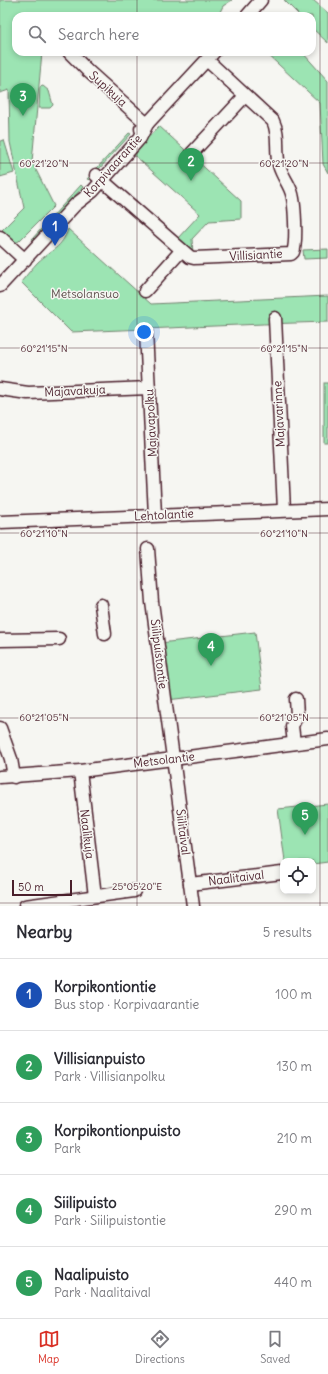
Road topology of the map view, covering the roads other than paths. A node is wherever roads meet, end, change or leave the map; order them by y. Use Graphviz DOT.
graph roads {
  1 [pos="260,0"];
  2 [pos="250,12"];
  3 [pos="73,56"];
  4 [pos="211,56"];
  5 [pos="245,96"];
  6 [pos="147,124"];
  7 [pos="192,153"];
  8 [pos="99,177"];
  9 [pos="0,237"];
  10 [pos="181,251"];
  11 [pos="25,260"];
  12 [pos="0,286"];
  13 [pos="145,291"];
  14 [pos="275,318"];
  15 [pos="146,331"];
  16 [pos="150,388"];
  17 [pos="0,389"];
  18 [pos="328,509"];
  19 [pos="284,510"];
  20 [pos="155,515"];
  21 [pos="0,522"];
  22 [pos="148,549"];
  23 [pos="101,605"];
  24 [pos="105,634"];
  25 [pos="59,639"];
  26 [pos="0,640"];
  27 [pos="296,699"];
  28 [pos="0,728"];
  29 [pos="328,739"];
  30 [pos="294,743"];
  31 [pos="174,759"];
  32 [pos="80,771"];
  33 [pos="14,776"];
  34 [pos="0,777"];
  35 [pos="280,873"];
  36 [pos="190,884"];
  37 [pos="134,891"];
  38 [pos="95,896"];
  39 [pos="25,906"];
  40 [pos="193,906"];
  1 -- 2 [label="street"];
  3 -- 6 [label="street, Supikuja"];
  4 -- 5 [label="street, Villisiantie"];
  4 -- 6 [label="street, Korpivaarantie"];
  5 -- 7 [label="street"];
  5 -- 10 [label="street, Villisiantie"];
  6 -- 8 [label="street, Korpivaarantie"];
  8 -- 10 [label="street, Villisiantie"];
  8 -- 11 [label="street, Korpivaarantie"];
  9 -- 11 [label="street"];
  10 -- 13 [label="street"];
  11 -- 12 [label="street, Korpivaarantie"];
  14 -- 19 [label="street, Majavarinne"];
  15 -- 16 [label="street, Majavapolku"];
  16 -- 17 [label="street, Majavakuja"];
  16 -- 20 [label="street, Majavapolku"];
  18 -- 19 [label="street, Lehtolantie"];
  19 -- 20 [label="street, Lehtolantie"];
  20 -- 21 [label="street, Lehtolantie"];
  22 -- 31 [label="street, Siilipuistontie"];
  23 -- 24 [label="street"];
  25 -- 26 [label="street"];
  27 -- 30 [label="street"];
  28 -- 33 [label="street"];
  29 -- 30 [label="street, Metsolantie"];
  30 -- 31 [label="street, Metsolantie"];
  31 -- 32 [label="street, Metsolantie"];
  31 -- 36 [label="street, Siilitaival"];
  32 -- 33 [label="street, Metsolantie"];
  32 -- 38 [label="street, Naalikuja"];
  33 -- 34 [label="street, Metsolantie"];
  35 -- 36 [label="street, Naalitaival"];
  36 -- 40 [label="street, Siilitaival"];
  37 -- 38 [label="street"];
  38 -- 39 [label="street"];
}
